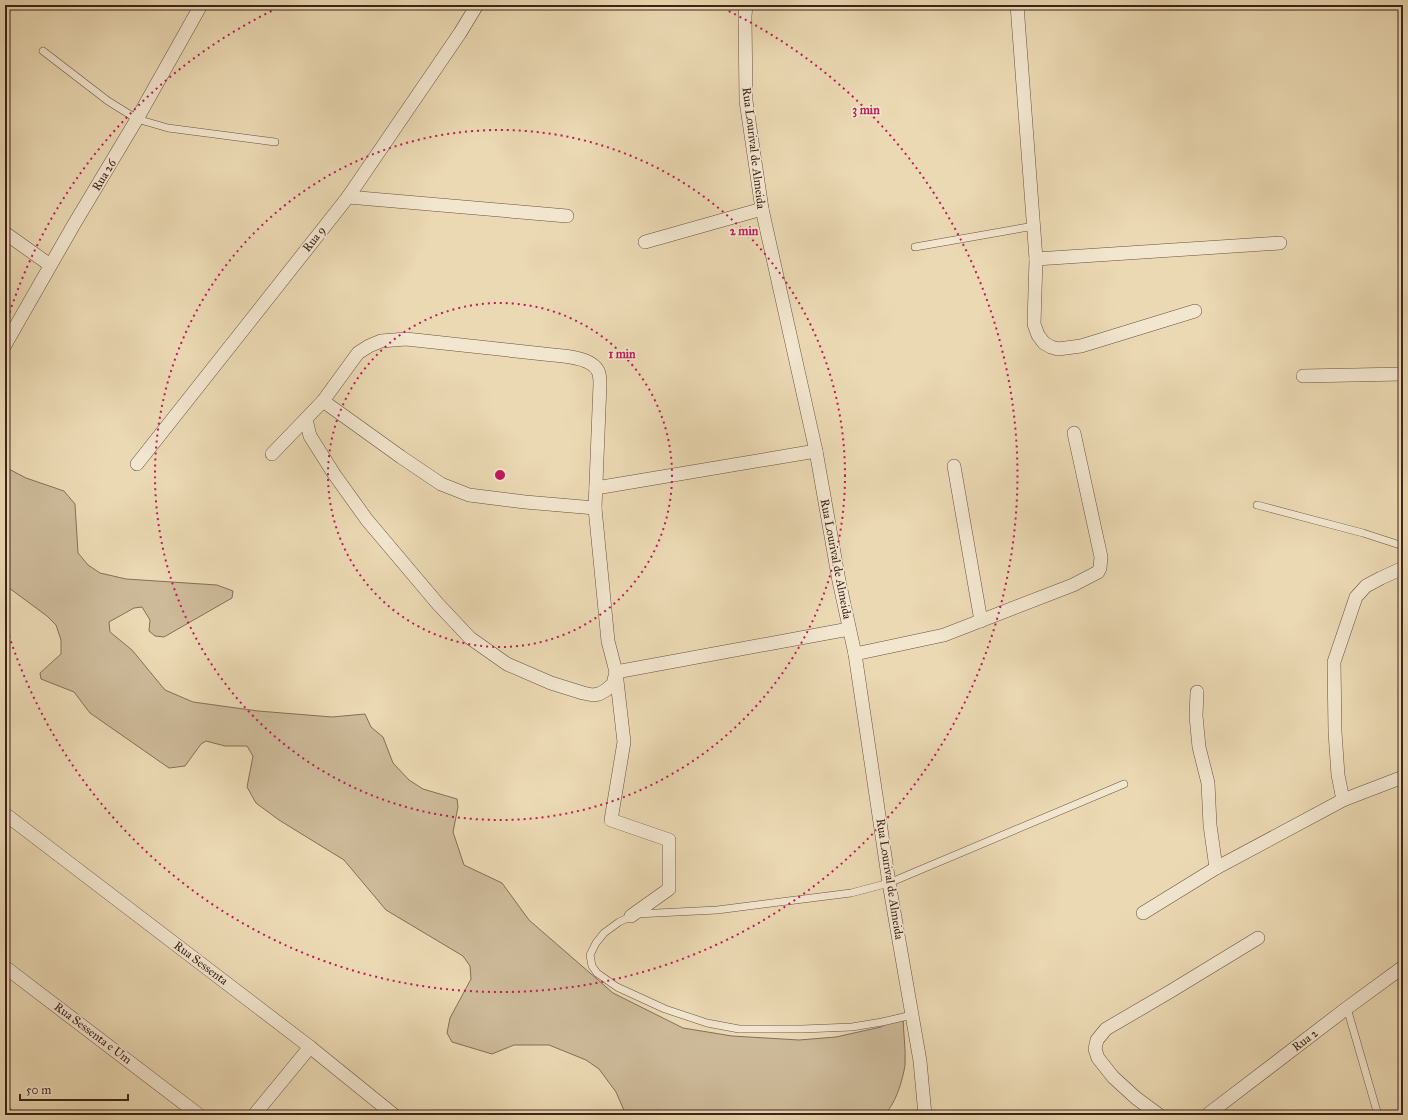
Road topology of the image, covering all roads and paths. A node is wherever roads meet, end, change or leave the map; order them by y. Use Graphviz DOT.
graph roads {
  1 [pos="201,5"];
  2 [pos="478,5"];
  3 [pos="746,5"];
  4 [pos="1017,5"];
  5 [pos="43,51"];
  6 [pos="137,119"];
  7 [pos="275,142"];
  8 [pos="348,197"];
  9 [pos="762,209"];
  10 [pos="567,216"];
  11 [pos="1034,226"];
  12 [pos="5,233"];
  13 [pos="645,242"];
  14 [pos="1280,243"];
  15 [pos="915,247"];
  16 [pos="1036,259"];
  17 [pos="50,265"];
  18 [pos="1195,311"];
  19 [pos="5,345"];
  20 [pos="1403,374"];
  21 [pos="1304,376"];
  22 [pos="323,401"];
  23 [pos="306,419"];
  24 [pos="1074,433"];
  25 [pos="816,451"];
  26 [pos="272,454"];
  27 [pos="137,464"];
  28 [pos="954,466"];
  29 [pos="596,488"];
  30 [pos="1257,506"];
  31 [pos="595,508"];
  32 [pos="1403,546"];
  33 [pos="1403,568"];
  34 [pos="982,621"];
  35 [pos="849,629"];
  36 [pos="855,654"];
  37 [pos="616,672"];
  38 [pos="1197,692"];
  39 [pos="1403,777"];
  40 [pos="1124,784"];
  41 [pos="1342,800"];
  42 [pos="5,814"];
  43 [pos="1216,868"];
  44 [pos="889,882"];
  45 [pos="1143,913"];
  46 [pos="631,916"];
  47 [pos="1258,938"];
  48 [pos="5,967"];
  49 [pos="1403,967"];
  50 [pos="1346,1008"];
  51 [pos="912,1015"];
  52 [pos="310,1047"];
  53 [pos="199,1115"];
  54 [pos="254,1115"];
  55 [pos="394,1115"];
  56 [pos="925,1115"];
  57 [pos="1159,1115"];
  58 [pos="1207,1115"];
  59 [pos="1378,1115"];
  1 -- 6 [label="street, Rua 26"];
  2 -- 8 [label="street, Rua 9"];
  3 -- 9 [label="street, Rua Lourival de Almeida"];
  4 -- 11 [label="street"];
  5 -- 6 [label="lane"];
  6 -- 7 [label="lane"];
  6 -- 17 [label="street, Rua 26"];
  8 -- 10 [label="street"];
  8 -- 27 [label="street, Rua 9"];
  9 -- 13 [label="street"];
  9 -- 25 [label="street, Rua Lourival de Almeida"];
  11 -- 15 [label="lane"];
  11 -- 16 [label="street"];
  12 -- 17 [label="street"];
  14 -- 16 [label="street"];
  16 -- 18 [label="street"];
  17 -- 19 [label="street, Rua 26"];
  20 -- 21 [label="street"];
  22 -- 23 [label="street"];
  22 -- 29 [label="street"];
  22 -- 31 [label="street"];
  23 -- 26 [label="street"];
  23 -- 37 [label="street"];
  24 -- 34 [label="street"];
  25 -- 29 [label="street"];
  25 -- 35 [label="street, Rua Lourival de Almeida"];
  28 -- 34 [label="street"];
  29 -- 31 [label="street"];
  30 -- 32 [label="lane"];
  31 -- 37 [label="street"];
  33 -- 41 [label="street"];
  34 -- 36 [label="street"];
  35 -- 36 [label="street, Rua Lourival de Almeida"];
  35 -- 37 [label="street"];
  36 -- 44 [label="street, Rua Lourival de Almeida"];
  37 -- 46 [label="street"];
  38 -- 43 [label="street"];
  39 -- 41 [label="street"];
  40 -- 44 [label="lane"];
  41 -- 43 [label="street"];
  42 -- 52 [label="street, Rua Sessenta"];
  43 -- 45 [label="street"];
  44 -- 46 [label="lane"];
  44 -- 51 [label="street, Rua Lourival de Almeida"];
  46 -- 51 [label="lane"];
  47 -- 57 [label="street"];
  48 -- 53 [label="street, Rua Sessenta e Um"];
  49 -- 50 [label="street, Rua 2"];
  50 -- 58 [label="street, Rua 2"];
  50 -- 59 [label="lane"];
  51 -- 56 [label="street, Rua Lourival de Almeida"];
  52 -- 54 [label="street"];
  52 -- 55 [label="street, Rua Sessenta"];
}
